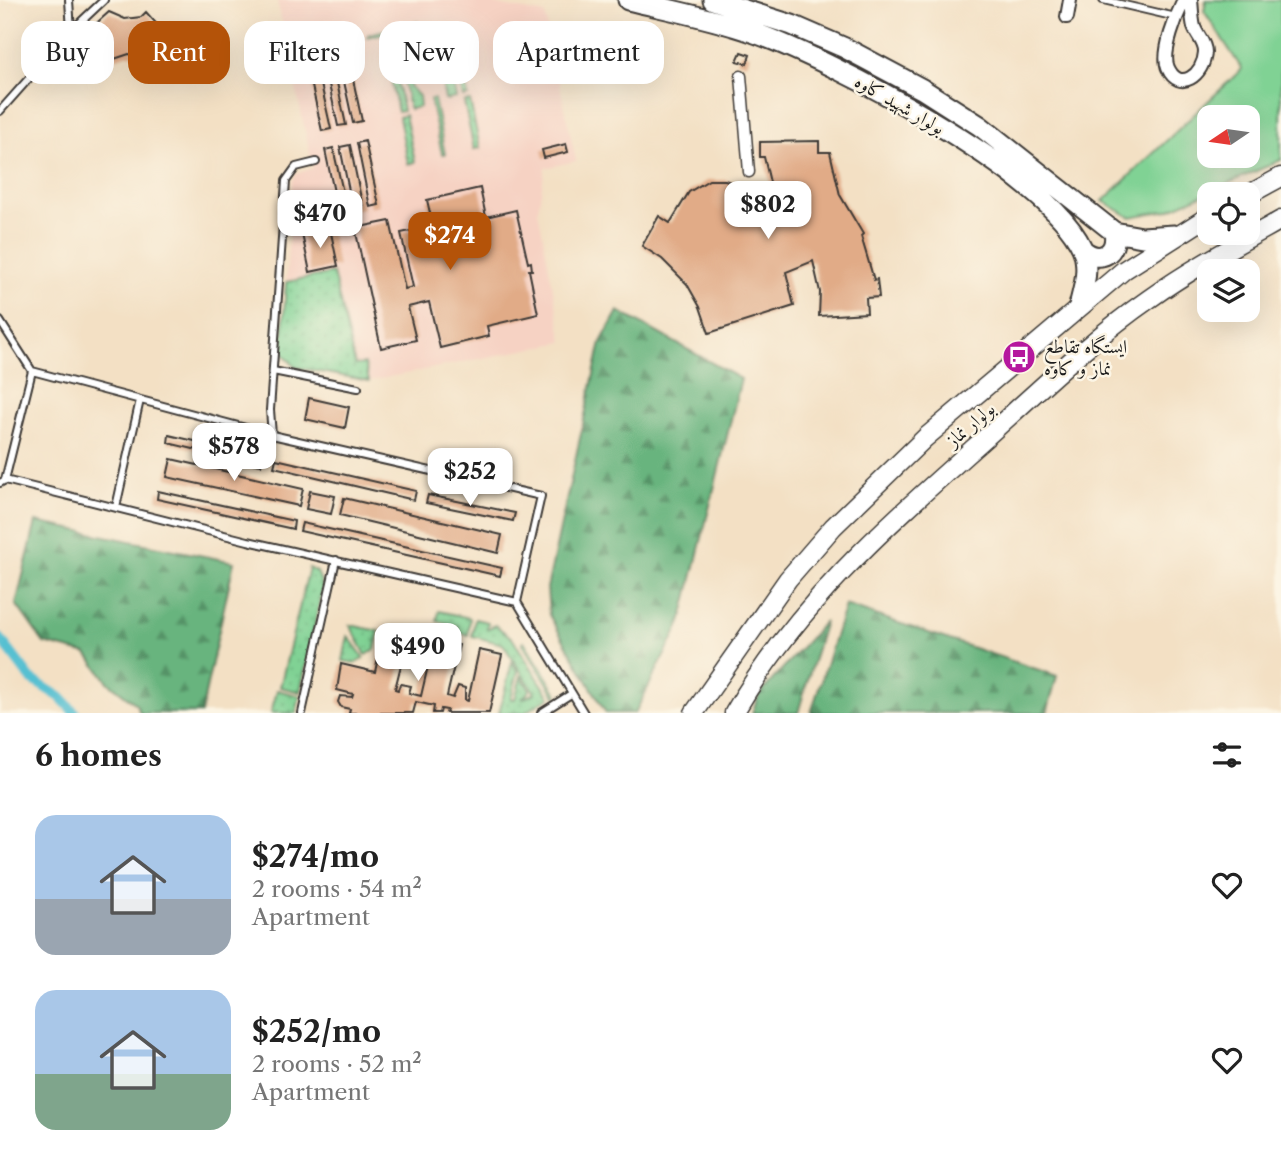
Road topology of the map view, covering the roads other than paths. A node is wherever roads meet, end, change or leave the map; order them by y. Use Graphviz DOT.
graph roads {
  1 [pos="69,0"];
  2 [pos="104,0"];
  3 [pos="628,0"];
  4 [pos="713,0"];
  5 [pos="1070,0"];
  6 [pos="1103,0"];
  7 [pos="1184,0"];
  8 [pos="1191,0"];
  9 [pos="1067,17"];
  10 [pos="1176,17"];
  11 [pos="70,21"];
  12 [pos="82,21"];
  13 [pos="741,76"];
  14 [pos="24,84"];
  15 [pos="0,111"];
  16 [pos="316,162"];
  17 [pos="748,172"];
  18 [pos="1281,177"];
  19 [pos="1260,188"];
  20 [pos="1281,220"];
  21 [pos="1197,223"];
  22 [pos="1114,232"];
  23 [pos="1174,235"];
  24 [pos="1083,250"];
  25 [pos="1079,306"];
  26 [pos="0,321"];
  27 [pos="32,371"];
  28 [pos="273,371"];
  29 [pos="358,388"];
  30 [pos="141,400"];
  31 [pos="272,435"];
  32 [pos="2,482"];
  33 [pos="116,507"];
  34 [pos="336,560"];
  35 [pos="517,602"];
  36 [pos="571,694"];
  37 [pos="302,713"];
  38 [pos="541,713"];
  39 [pos="584,713"];
  40 [pos="694,713"];
  41 [pos="734,713"];
  1 -- 11 [label="lane"];
  2 -- 12 [label="lane"];
  3 -- 24 [label="main road, بولوار شهید کاوه"];
  4 -- 22 [label="main road, بولوار شهید کاوه"];
  5 -- 9 [label="street"];
  6 -- 10 [label="lane"];
  7 -- 10 [label="street"];
  8 -- 10 [label="street"];
  13 -- 17 [label="street"];
  14 -- 15 [label="lane"];
  16 -- 28 [label="lane"];
  18 -- 19 [label="main road"];
  20 -- 41 [label="main road, بولوار نماز"];
  21 -- 23 [label="main road, بولوار نماز"];
  22 -- 23 [label="main road"];
  22 -- 24 [label="main road"];
  23 -- 25 [label="main road, بولوار نماز"];
  24 -- 25 [label="main road"];
  25 -- 40 [label="main road, بولوار نماز"];
  26 -- 27 [label="lane"];
  27 -- 30 [label="lane"];
  27 -- 32 [label="lane"];
  28 -- 29 [label="lane"];
  28 -- 31 [label="lane"];
  30 -- 31 [label="lane"];
  30 -- 33 [label="lane"];
  31 -- 35 [label="lane"];
  32 -- 33 [label="lane"];
  33 -- 34 [label="lane"];
  34 -- 35 [label="lane"];
  34 -- 37 [label="lane"];
  35 -- 36 [label="lane"];
  36 -- 38 [label="lane"];
  36 -- 39 [label="lane"];
}
